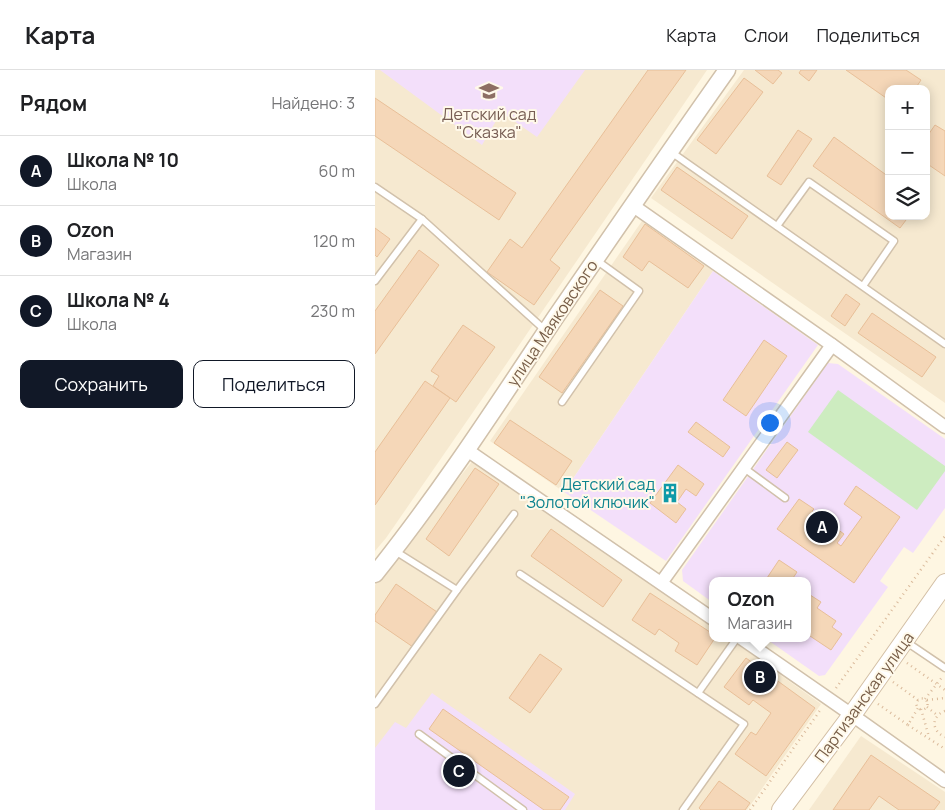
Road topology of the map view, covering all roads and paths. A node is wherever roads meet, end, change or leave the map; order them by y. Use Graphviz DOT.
graph roads {
  1 [pos="727,70"];
  2 [pos="670,152"];
  3 [pos="375,187"];
  4 [pos="632,205"];
  5 [pos="422,219"];
  6 [pos="777,226"];
  7 [pos="595,259"];
  8 [pos="375,281"];
  9 [pos="863,286"];
  10 [pos="547,332"];
  11 [pos="945,344"];
  12 [pos="832,345"];
  13 [pos="562,402"];
  14 [pos="945,427"];
  15 [pos="467,450"];
  16 [pos="743,468"];
  17 [pos="785,498"];
  18 [pos="513,514"];
  19 [pos="945,536"];
  20 [pos="394,550"];
  21 [pos="375,574"];
  22 [pos="520,574"];
  23 [pos="661,583"];
  24 [pos="945,583"];
  25 [pos="457,590"];
  26 [pos="709,616"];
  27 [pos="734,642"];
  28 [pos="747,642"];
  29 [pos="899,647"];
  30 [pos="945,668"];
  31 [pos="945,672"];
  32 [pos="893,682"];
  33 [pos="937,684"];
  34 [pos="945,690"];
  35 [pos="698,693"];
  36 [pos="828,698"];
  37 [pos="945,698"];
  38 [pos="918,700"];
  39 [pos="926,700"];
  40 [pos="375,704"];
  41 [pos="877,704"];
  42 [pos="927,707"];
  43 [pos="920,709"];
  44 [pos="945,711"];
  45 [pos="852,715"];
  46 [pos="937,715"];
  47 [pos="908,725"];
  48 [pos="419,734"];
  49 [pos="945,737"];
  50 [pos="929,738"];
  51 [pos="945,748"];
  52 [pos="945,781"];
  53 [pos="523,810"];
  54 [pos="683,810"];
  55 [pos="750,810"];
  56 [pos="781,810"];
  1 -- 2 [label="street, улица Маяковского"];
  2 -- 4 [label="street, улица Маяковского"];
  2 -- 6 [label="lane"];
  3 -- 5 [label="lane"];
  4 -- 7 [label="street, улица Маяковского"];
  4 -- 12 [label="street"];
  5 -- 8 [label="lane"];
  5 -- 10 [label="lane"];
  6 -- 9 [label="lane"];
  6 -- 9 [label="lane"];
  7 -- 10 [label="street, улица Маяковского"];
  7 -- 13 [label="lane"];
  9 -- 11 [label="lane"];
  10 -- 15 [label="street, улица Маяковского"];
  12 -- 14 [label="street"];
  12 -- 16 [label="street"];
  15 -- 20 [label="street, улица Маяковского"];
  15 -- 23 [label="street"];
  16 -- 17 [label="lane"];
  16 -- 23 [label="street"];
  18 -- 25 [label="lane"];
  19 -- 36 [label="path"];
  20 -- 21 [label="street, улица Маяковского"];
  20 -- 25 [label="lane"];
  22 -- 35 [label="lane"];
  23 -- 26 [label="street"];
  24 -- 29 [label="main road, Партизанская улица"];
  25 -- 40 [label="lane"];
  27 -- 35 [label="lane"];
  28 -- 36 [label="street"];
  29 -- 30 [label="lane"];
  29 -- 33 [label="path"];
  29 -- 45 [label="main road, Партизанская улица"];
  31 -- 33 [label="path"];
  32 -- 38 [label="path"];
  33 -- 34 [label="path"];
  33 -- 39 [label="path"];
  35 -- 54 [label="lane"];
  36 -- 45 [label="street"];
  36 -- 55 [label="path"];
  37 -- 39 [label="path"];
  38 -- 39 [label="path"];
  38 -- 43 [label="path"];
  39 -- 42 [label="path"];
  41 -- 47 [label="path"];
  42 -- 43 [label="path"];
  42 -- 46 [label="path"];
  43 -- 47 [label="path"];
  43 -- 50 [label="path"];
  44 -- 46 [label="path"];
  45 -- 52 [label="street"];
  45 -- 56 [label="main road, Партизанская улица"];
  46 -- 49 [label="path"];
  47 -- 50 [label="path"];
  48 -- 53 [label="lane"];
  50 -- 51 [label="path"];
}
